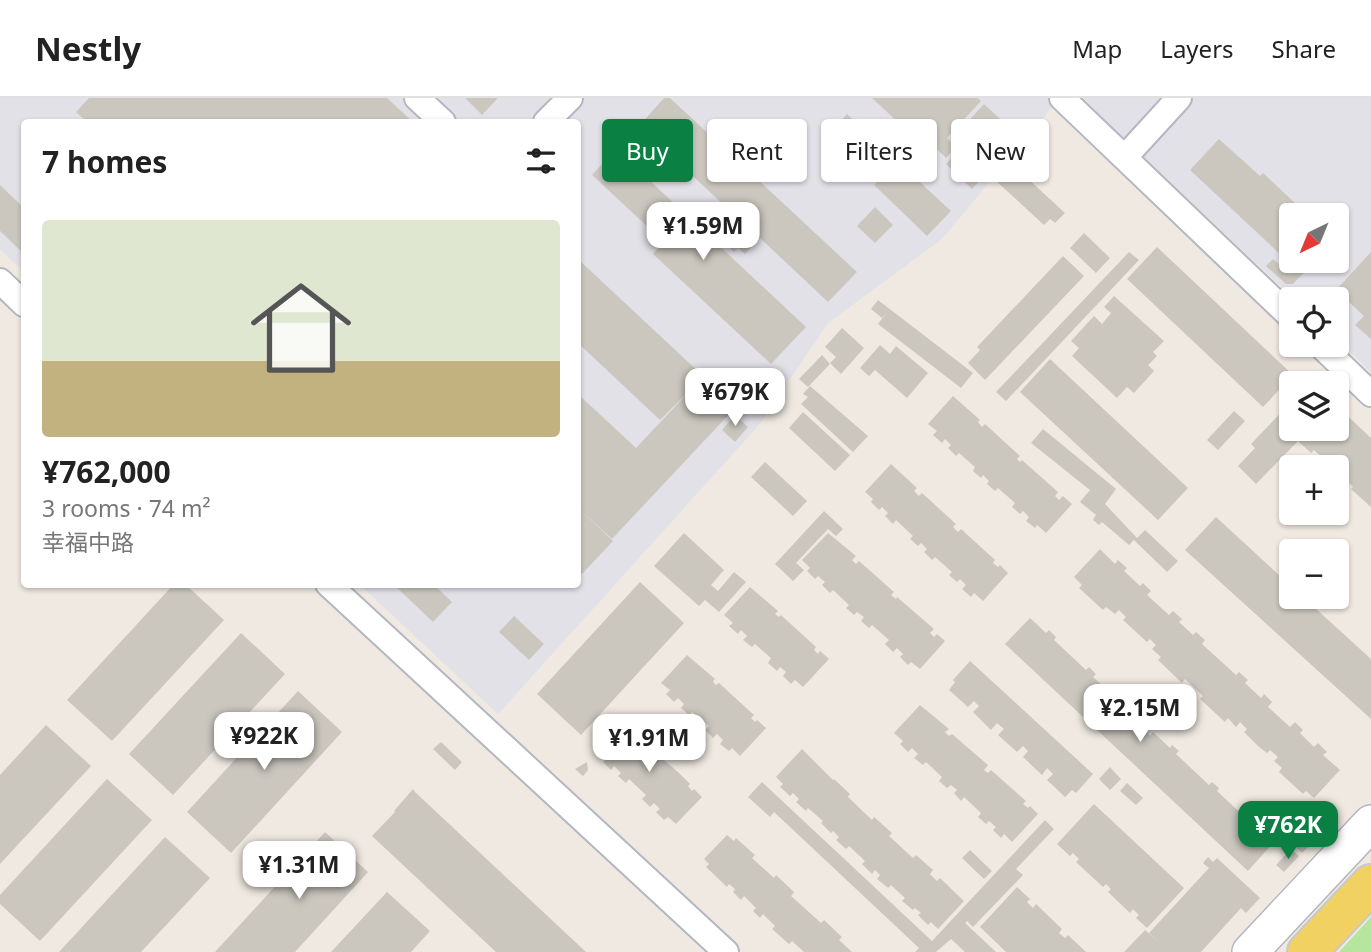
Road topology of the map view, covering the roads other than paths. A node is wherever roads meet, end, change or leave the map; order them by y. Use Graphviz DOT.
graph roads {
  1 [pos="417,98"];
  2 [pos="570,98"];
  3 [pos="1062,98"];
  4 [pos="1179,98"];
  5 [pos="440,119"];
  6 [pos="549,119"];
  7 [pos="1125,157"];
  8 [pos="0,281"];
  9 [pos="21,301"];
  10 [pos="1279,305"];
  11 [pos="1332,357"];
  12 [pos="1371,394"];
  13 [pos="332,588"];
  14 [pos="1371,823"];
  15 [pos="1371,884"];
  16 [pos="726,952"];
  17 [pos="1250,952"];
  18 [pos="1307,952"];
  1 -- 5 [label="street"];
  2 -- 6 [label="street"];
  3 -- 7 [label="street"];
  4 -- 7 [label="street"];
  7 -- 10 [label="street"];
  8 -- 9 [label="street"];
  11 -- 12 [label="street"];
  13 -- 16 [label="street"];
  14 -- 17 [label="main road"];
  15 -- 18 [label="main road"];
}
